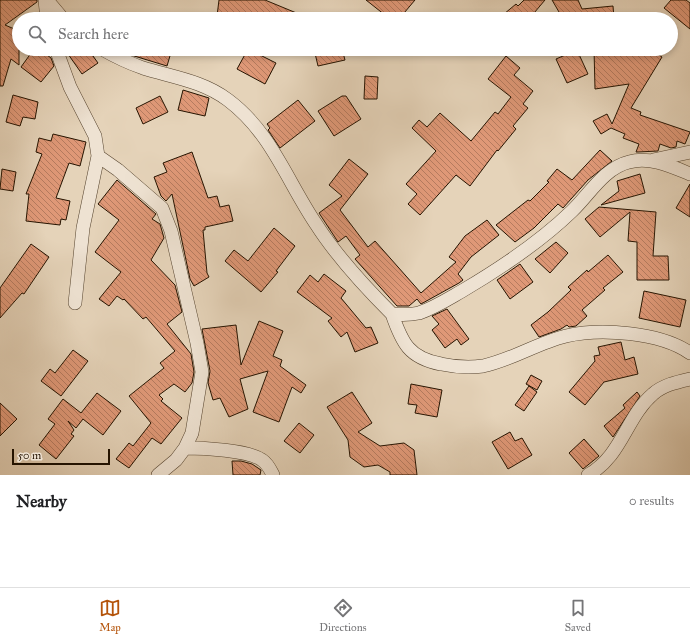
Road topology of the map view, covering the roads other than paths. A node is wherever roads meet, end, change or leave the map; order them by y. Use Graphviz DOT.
graph roads {
  1 [pos="46,0"];
  2 [pos="47,12"];
  3 [pos="57,12"];
  4 [pos="59,56"];
  5 [pos="114,56"];
  6 [pos="690,152"];
  7 [pos="98,156"];
  8 [pos="648,161"];
  9 [pos="690,174"];
  10 [pos="75,303"];
  11 [pos="392,314"];
  12 [pos="690,353"];
  13 [pos="690,379"];
  14 [pos="185,448"];
  15 [pos="158,475"];
  16 [pos="273,475"];
  17 [pos="588,475"];
  1 -- 2 [label="street"];
  1 -- 3 [label="street"];
  4 -- 7 [label="street"];
  5 -- 11 [label="street"];
  6 -- 8 [label="street"];
  7 -- 10 [label="street"];
  7 -- 14 [label="street"];
  8 -- 9 [label="street"];
  8 -- 11 [label="street"];
  11 -- 12 [label="street"];
  13 -- 17 [label="street"];
  14 -- 15 [label="street"];
  14 -- 16 [label="street"];
}
